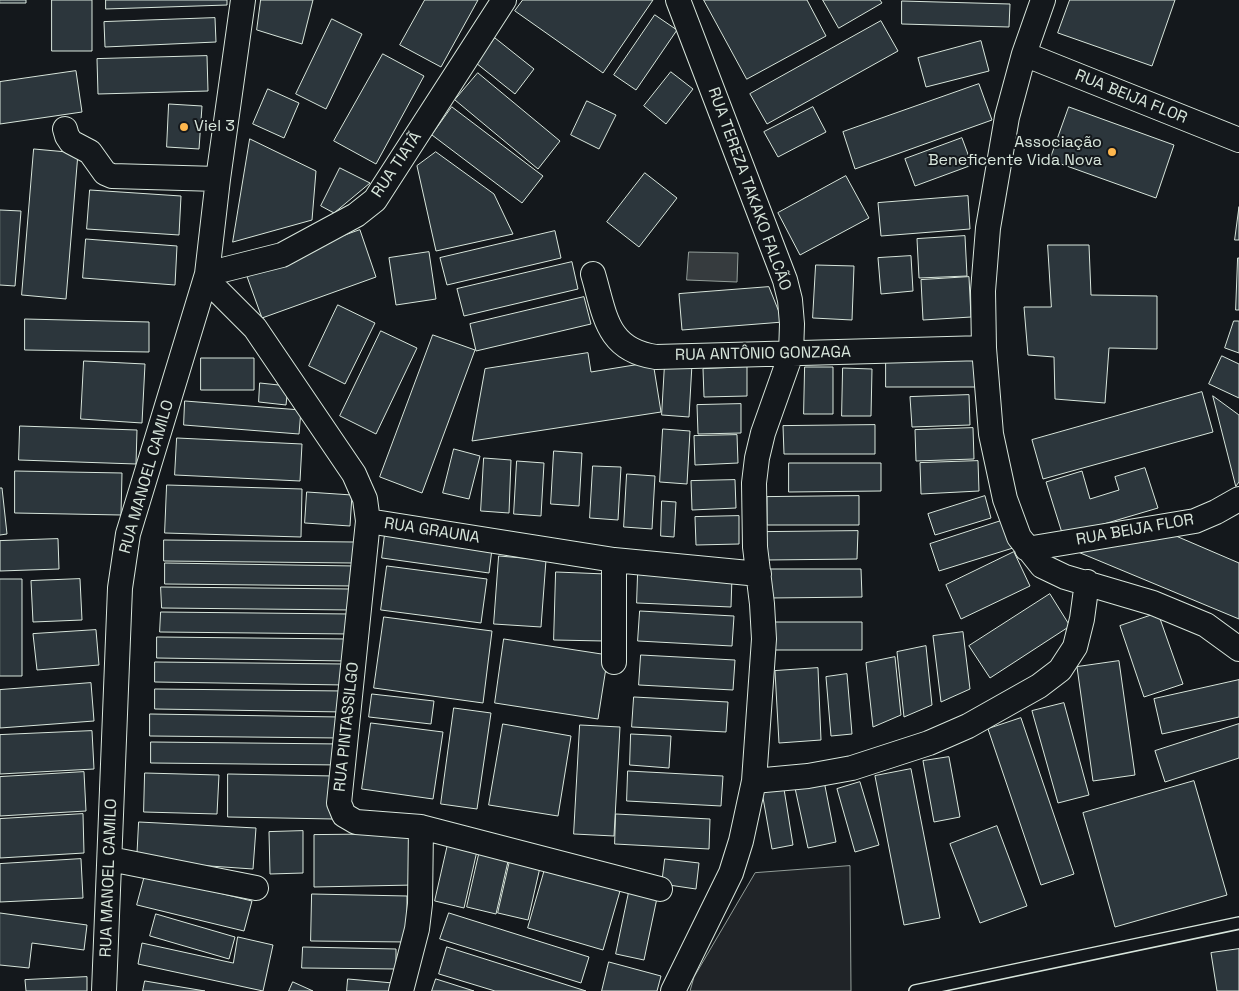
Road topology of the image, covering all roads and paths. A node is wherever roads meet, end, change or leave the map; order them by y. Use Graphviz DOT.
graph roads {
  1 [pos="243,0"];
  2 [pos="504,0"];
  3 [pos="1043,0"];
  4 [pos="684,3"];
  5 [pos="1024,54"];
  6 [pos="65,129"];
  7 [pos="1239,140"];
  8 [pos="218,179"];
  9 [pos="593,274"];
  10 [pos="206,277"];
  11 [pos="984,348"];
  12 [pos="791,354"];
  13 [pos="1239,499"];
  14 [pos="368,521"];
  15 [pos="1027,549"];
  16 [pos="614,560"];
  17 [pos="759,574"];
  18 [pos="1087,582"];
  19 [pos="1239,649"];
  20 [pos="614,662"];
  21 [pos="754,781"];
  22 [pos="421,827"];
  23 [pos="110,859"];
  24 [pos="256,888"];
  25 [pos="660,889"];
  26 [pos="1239,923"];
  27 [pos="104,991"];
  28 [pos="401,991"];
  29 [pos="673,991"];
  30 [pos="915,991"];
  1 -- 8 [label="street, RUA MANOEL CAMILO"];
  2 -- 10 [label="street, RUA TIATÃ"];
  3 -- 5 [label="street"];
  4 -- 12 [label="street, RUA TEREZA TAKAKO FALCÃO"];
  5 -- 7 [label="street, RUA BEIJA FLOR"];
  5 -- 11 [label="street"];
  6 -- 8 [label="street"];
  8 -- 10 [label="street, RUA MANOEL CAMILO"];
  9 -- 12 [label="street, RUA ANTÔNIO GONZAGA"];
  10 -- 14 [label="street, RUA GRAUNA"];
  10 -- 23 [label="street, RUA MANOEL CAMILO"];
  11 -- 12 [label="street, RUA ANTÔNIO GONZAGA"];
  11 -- 15 [label="street"];
  12 -- 17 [label="street, RUA TEREZA TAKAKO FALCÃO"];
  13 -- 15 [label="street, RUA BEIJA FLOR"];
  14 -- 16 [label="street, RUA GRAUNA"];
  14 -- 22 [label="street, RUA PINTASSILGO"];
  15 -- 18 [label="street"];
  16 -- 17 [label="street, RUA GRAUNA"];
  16 -- 20 [label="street"];
  17 -- 21 [label="street, RUA TEREZA TAKAKO FALCÃO"];
  18 -- 19 [label="street"];
  18 -- 21 [label="street"];
  21 -- 29 [label="street, RUA TEREZA TAKAKO FALCÃO"];
  22 -- 25 [label="street, RUA PINTASSILGO"];
  22 -- 28 [label="street"];
  23 -- 24 [label="street"];
  23 -- 27 [label="street, RUA MANOEL CAMILO"];
  26 -- 30 [label="lane"];
}
